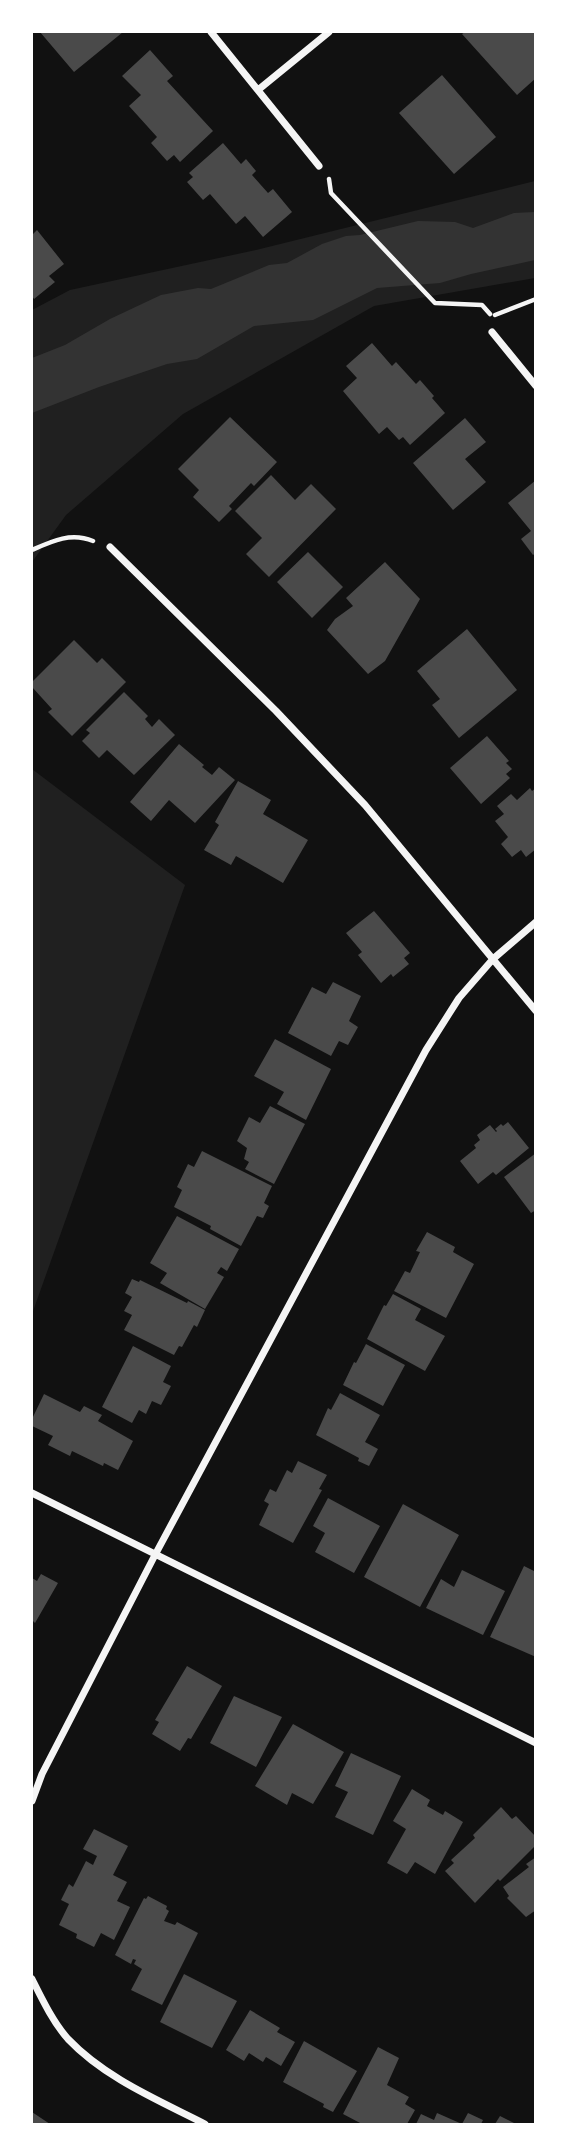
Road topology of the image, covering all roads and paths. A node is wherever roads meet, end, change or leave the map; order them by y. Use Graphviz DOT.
graph roads {
  1 [pos="211,32"];
  2 [pos="329,32"];
  3 [pos="258,90"];
  4 [pos="319,166"];
  5 [pos="337,198"];
  6 [pos="536,299"];
  7 [pos="491,316"];
  8 [pos="492,332"];
  9 [pos="536,386"];
  10 [pos="110,547"];
  11 [pos="32,550"];
  12 [pos="536,922"];
  13 [pos="493,959"];
  14 [pos="536,1012"];
  15 [pos="32,1493"];
  16 [pos="155,1555"];
  17 [pos="536,1743"];
  18 [pos="32,1801"];
  19 [pos="32,1979"];
  20 [pos="205,2124"];
  1 -- 3 [label="street"];
  2 -- 3 [label="street"];
  3 -- 4 [label="street"];
  5 -- 7 [label="path"];
  6 -- 7 [label="path"];
  7 -- 8 [label="path"];
  8 -- 9 [label="street"];
  10 -- 11 [label="path"];
  10 -- 13 [label="street"];
  12 -- 13 [label="street"];
  13 -- 14 [label="street"];
  13 -- 16 [label="street"];
  15 -- 16 [label="street"];
  16 -- 17 [label="street"];
  16 -- 18 [label="street"];
  19 -- 20 [label="street"];
}
